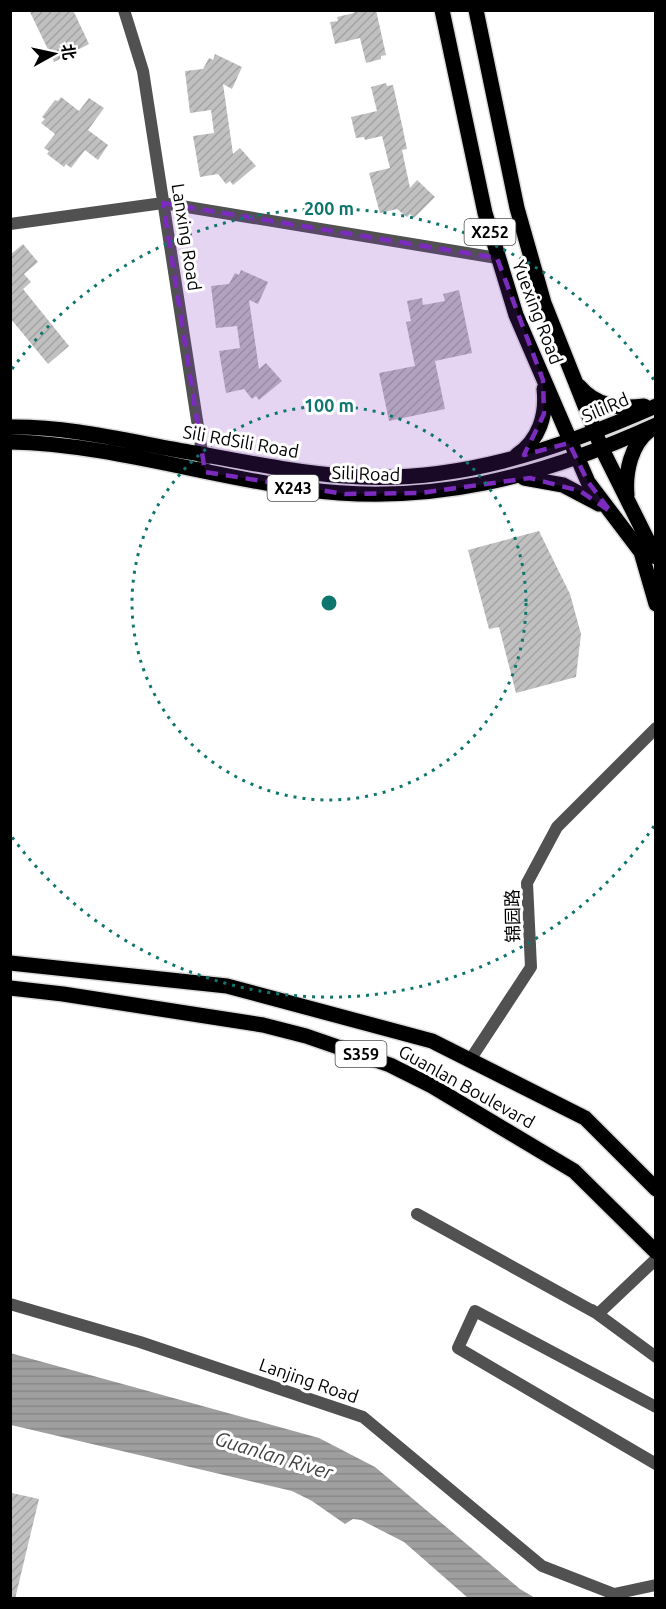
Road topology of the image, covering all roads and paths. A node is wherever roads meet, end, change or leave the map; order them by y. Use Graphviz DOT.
graph roads {
  1 [pos="124,10"];
  2 [pos="442,10"];
  3 [pos="476,10"];
  4 [pos="163,203"];
  5 [pos="10,224"];
  6 [pos="497,258"];
  7 [pos="574,380"];
  8 [pos="543,381"];
  9 [pos="656,405"];
  10 [pos="656,425"];
  11 [pos="10,427"];
  12 [pos="595,432"];
  13 [pos="10,442"];
  14 [pos="569,443"];
  15 [pos="602,449"];
  16 [pos="202,454"];
  17 [pos="576,459"];
  18 [pos="510,460"];
  19 [pos="205,472"];
  20 [pos="512,478"];
  21 [pos="611,512"];
  22 [pos="633,512"];
  23 [pos="656,557"];
  24 [pos="656,604"];
  25 [pos="656,728"];
  26 [pos="10,963"];
  27 [pos="10,988"];
  28 [pos="470,1060"];
  29 [pos="656,1189"];
  30 [pos="417,1214"];
  31 [pos="656,1252"];
  32 [pos="656,1259"];
  33 [pos="10,1304"];
  34 [pos="592,1310"];
  35 [pos="656,1357"];
  36 [pos="656,1407"];
  37 [pos="656,1464"];
  38 [pos="656,1585"];
  1 -- 4 [label="street, Lanxing Road"];
  2 -- 6 [label="main road, Yuexing Road / X252"];
  3 -- 7 [label="main road, Yuexing Road / X252"];
  4 -- 5 [label="street"];
  4 -- 6 [label="street"];
  4 -- 16 [label="street, Lanxing Road"];
  6 -- 8 [label="main road, Yuexing Road / X252"];
  7 -- 9 [label="main road"];
  7 -- 12 [label="main road, Yuexing Road / X252"];
  8 -- 14 [label="main road, Yuexing Road / X252"];
  8 -- 18 [label="main road"];
  9 -- 12 [label="main road, Sili Rd / X243"];
  10 -- 15 [label="main road, Sili Rd / X243"];
  10 -- 22 [label="main road"];
  11 -- 16 [label="main road, Sili RdSili Road / X243"];
  12 -- 14 [label="main road, Sili Rd / X243"];
  12 -- 15 [label="main road, Yuexing Road / X252"];
  13 -- 19 [label="main road, Sili Road / X243"];
  14 -- 17 [label="main road, Yuexing Road / X252"];
  14 -- 18 [label="main road, Sili RdSili Road / X243"];
  15 -- 17 [label="main road, Sili Rd / X243"];
  15 -- 22 [label="main road, Yuexing Road / X252"];
  16 -- 18 [label="main road, Sili RdSili Road / X243"];
  16 -- 19 [label="street, Lanxing Road"];
  17 -- 20 [label="main road, Sili Road / X243"];
  17 -- 21 [label="main road, Yuexing Road / X252"];
  19 -- 20 [label="main road, Sili Road / X243"];
  20 -- 21 [label="main road"];
  21 -- 24 [label="main road, Yuexing Road / X252"];
  22 -- 23 [label="main road, Yuexing Road / X252"];
  25 -- 28 [label="street, 锦园路"];
  26 -- 28 [label="main road, Guanlan Boulevard / S359"];
  27 -- 31 [label="main road, Guanlan Boulevard / S359"];
  28 -- 29 [label="main road, Guanlan Boulevard / S359"];
  30 -- 34 [label="street"];
  32 -- 34 [label="street"];
  33 -- 38 [label="street, Lanjing Road"];
  34 -- 35 [label="street"];
  36 -- 37 [label="street"];
}
